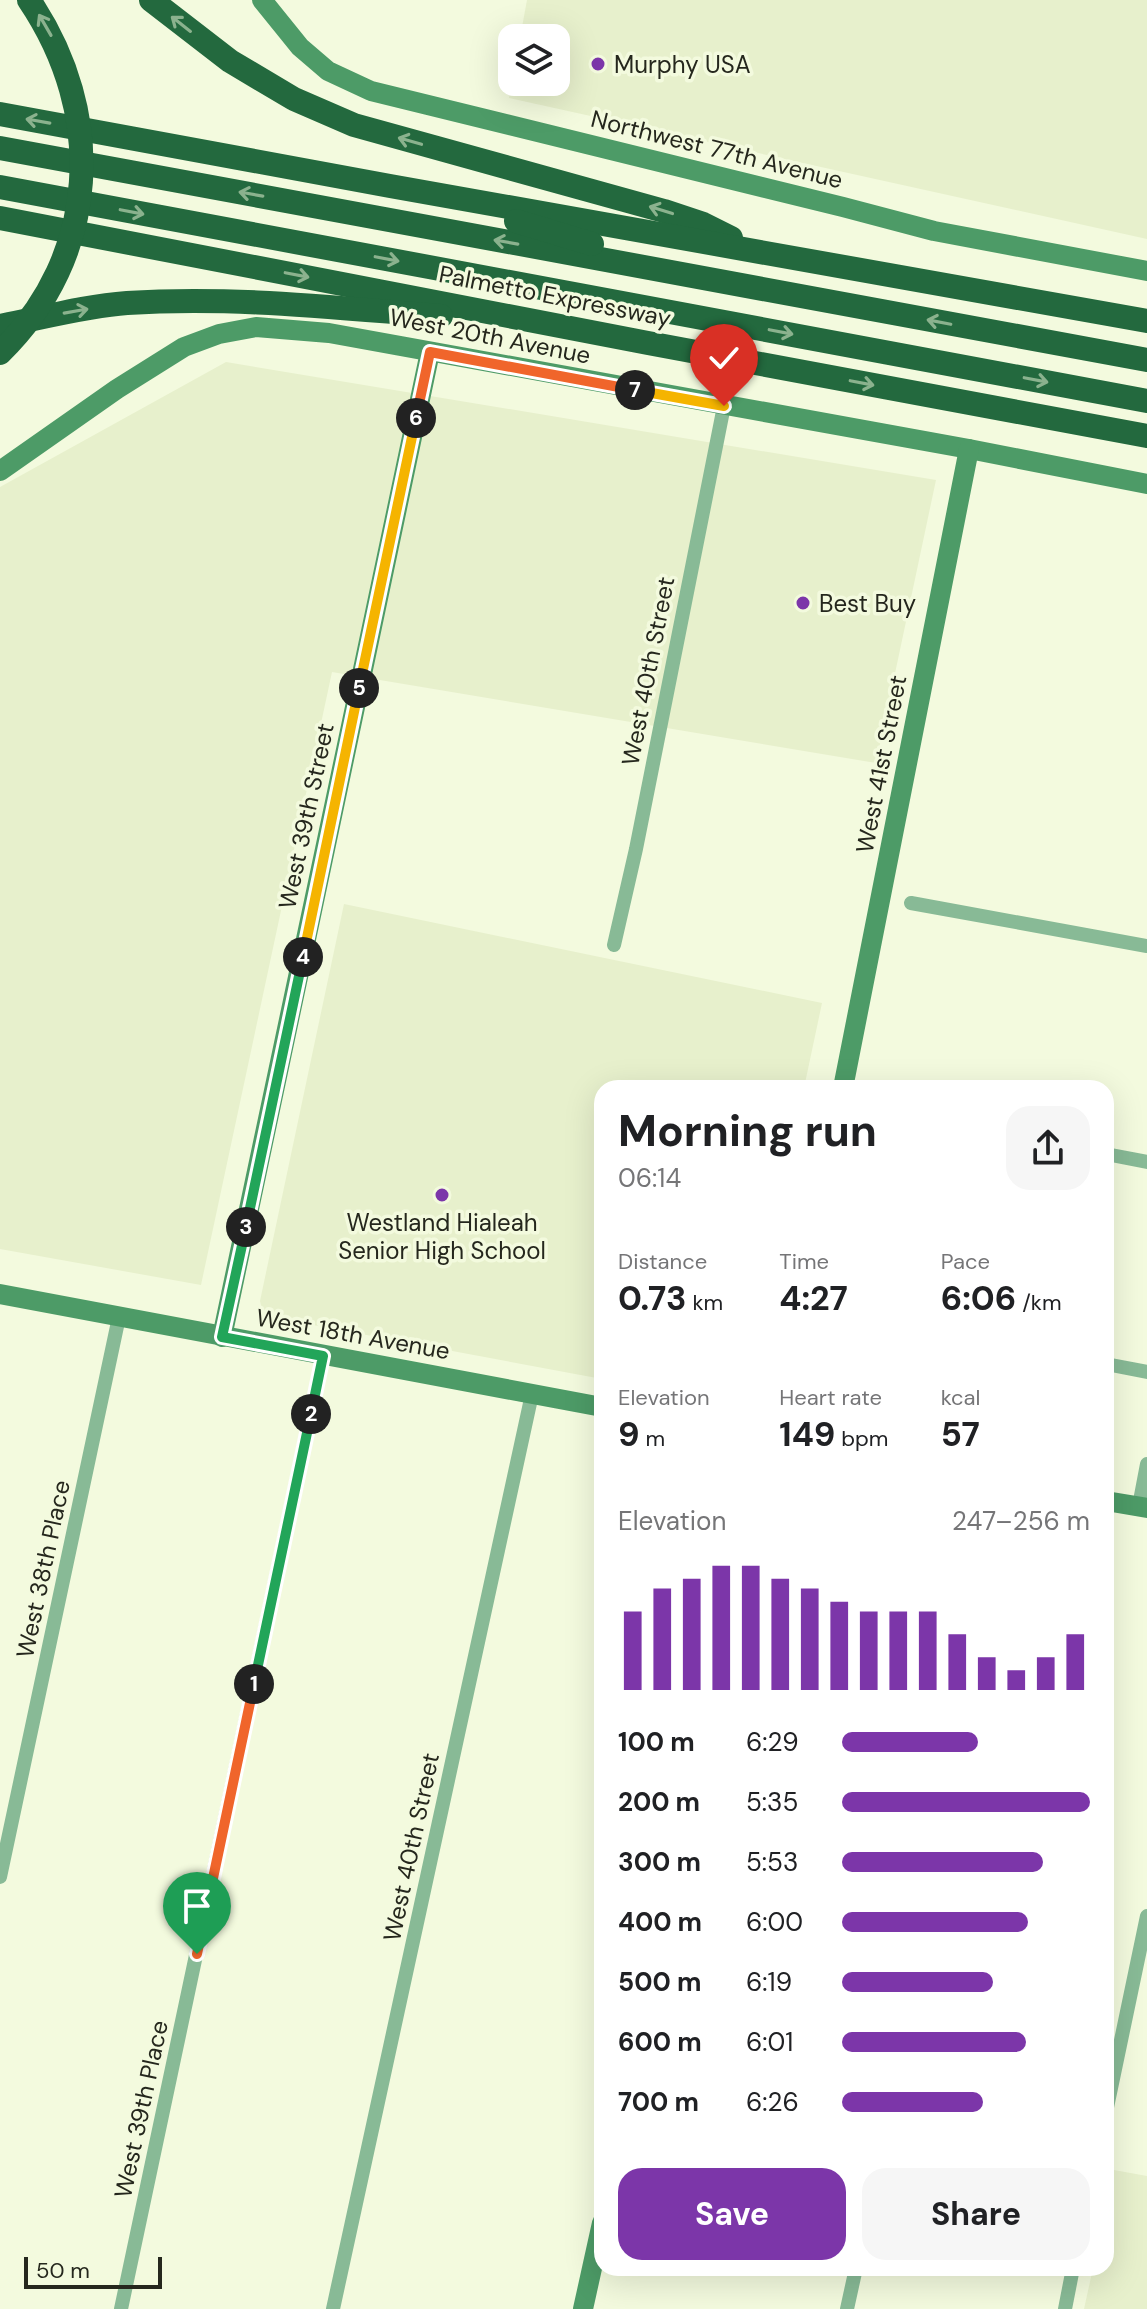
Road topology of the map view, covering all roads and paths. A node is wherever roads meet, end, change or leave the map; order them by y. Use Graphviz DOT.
graph roads {
  1 [pos="29,0"];
  2 [pos="151,0"];
  3 [pos="262,0"];
  4 [pos="0,114"];
  5 [pos="0,148"];
  6 [pos="390,186"];
  7 [pos="0,187"];
  8 [pos="0,218"];
  9 [pos="758,252"];
  10 [pos="1147,271"];
  11 [pos="721,281"];
  12 [pos="1147,321"];
  13 [pos="0,326"];
  14 [pos="587,331"];
  15 [pos="430,352"];
  16 [pos="0,353"];
  17 [pos="1147,360"];
  18 [pos="1147,401"];
  19 [pos="724,406"];
  20 [pos="1147,436"];
  21 [pos="969,449"];
  22 [pos="0,471"];
  23 [pos="1147,484"];
  24 [pos="911,903"];
  25 [pos="614,945"];
  26 [pos="1147,946"];
  27 [pos="845,1080"];
  28 [pos="1114,1156"];
  29 [pos="1147,1162"];
  30 [pos="0,1294"];
  31 [pos="119,1317"];
  32 [pos="222,1337"];
  33 [pos="323,1356"];
  34 [pos="1114,1366"];
  35 [pos="1147,1372"];
  36 [pos="532,1394"];
  37 [pos="594,1406"];
  38 [pos="1147,1464"];
  39 [pos="1114,1502"];
  40 [pos="1143,1507"];
  41 [pos="0,1877"];
  42 [pos="1147,1916"];
  43 [pos="1114,2074"];
  44 [pos="594,2259"];
  45 [pos="854,2276"];
  46 [pos="1071,2276"];
  47 [pos="121,2309"];
  48 [pos="333,2309"];
  49 [pos="583,2309"];
  50 [pos="847,2309"];
  51 [pos="1065,2309"];
  16 -- 1 [label="highway, one-way"];
  9 -- 2 [label="highway, one-way"];
  3 -- 10 [label="street, Northwest 77th Avenue"];
  6 -- 4 [label="highway, one-way"];
  11 -- 5 [label="highway, one-way"];
  6 -- 9 [label="highway"];
  6 -- 11 [label="highway"];
  7 -- 18 [label="highway, one-way"];
  8 -- 14 [label="highway, Palmetto Expressway, one-way"];
  9 -- 12 [label="highway"];
  17 -- 11 [label="highway, one-way"];
  13 -- 14 [label="highway, one-way"];
  14 -- 20 [label="highway, Palmetto Expressway, one-way"];
  15 -- 19 [label="street, West 20th Avenue"];
  15 -- 22 [label="street, West 20th Avenue"];
  15 -- 32 [label="street, West 39th Street"];
  19 -- 21 [label="street, West 20th Avenue"];
  19 -- 25 [label="street, West 40th Street"];
  21 -- 23 [label="street, West 20th Avenue"];
  21 -- 27 [label="street, West 41st Street"];
  24 -- 26 [label="street"];
  28 -- 29 [label="street"];
  30 -- 31 [label="street, West 18th Avenue"];
  31 -- 32 [label="street, West 18th Avenue"];
  31 -- 41 [label="street, West 38th Place"];
  32 -- 33 [label="street, West 18th Avenue"];
  33 -- 36 [label="street, West 18th Avenue"];
  33 -- 47 [label="street, West 39th Place"];
  34 -- 35 [label="street"];
  36 -- 37 [label="street, West 18th Avenue"];
  36 -- 48 [label="street, West 40th Street"];
  38 -- 40 [label="street"];
  39 -- 40 [label="street"];
  42 -- 43 [label="street"];
  44 -- 49 [label="street"];
  45 -- 50 [label="street"];
  46 -- 51 [label="street"];
}
